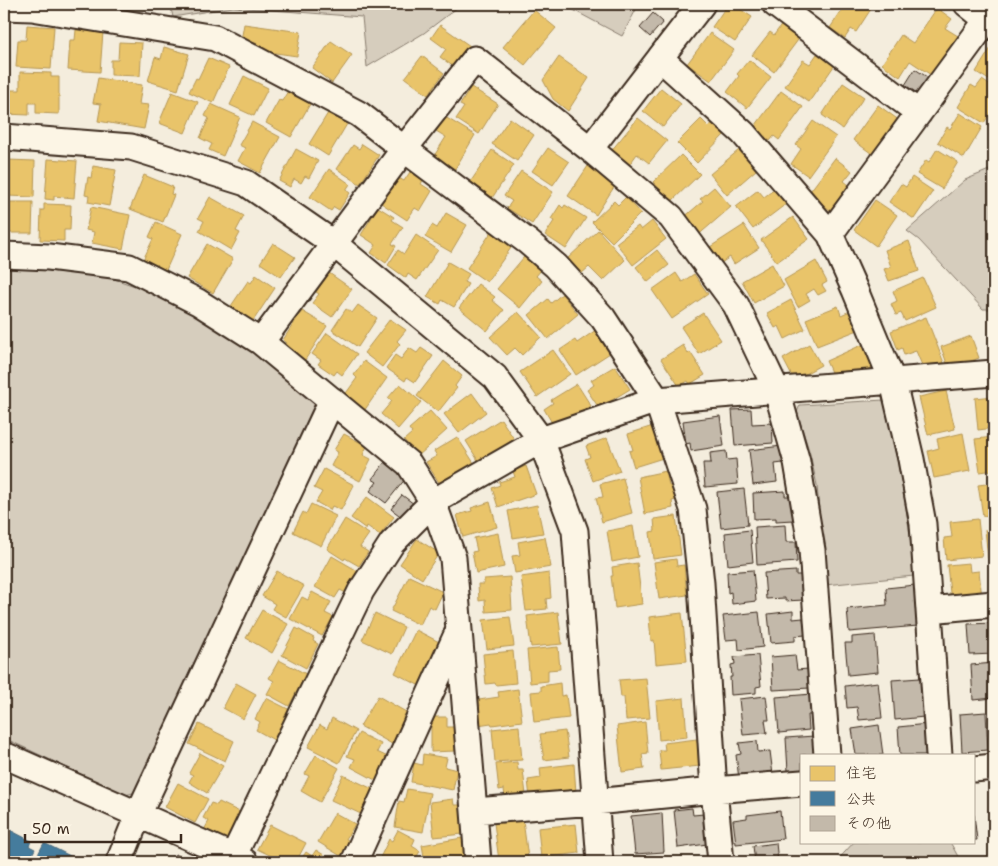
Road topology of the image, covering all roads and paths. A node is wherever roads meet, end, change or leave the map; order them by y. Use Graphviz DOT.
graph roads {
  1 [pos="702,4"];
  2 [pos="775,4"];
  3 [pos="967,4"];
  4 [pos="32,6"];
  5 [pos="4,7"];
  6 [pos="660,58"];
  7 [pos="919,112"];
  8 [pos="4,137"];
  9 [pos="404,149"];
  10 [pos="590,149"];
  11 [pos="830,234"];
  12 [pos="333,242"];
  13 [pos="4,255"];
  14 [pos="261,342"];
  15 [pos="994,374"];
  16 [pos="893,382"];
  17 [pos="777,391"];
  18 [pos="332,400"];
  19 [pos="657,400"];
  20 [pos="541,440"];
  21 [pos="433,502"];
  22 [pos="994,604"];
  23 [pos="929,610"];
  24 [pos="459,630"];
  25 [pos="827,754"];
  26 [pos="939,754"];
  27 [pos="4,755"];
  28 [pos="994,767"];
  29 [pos="976,769"];
  30 [pos="800,783"];
  31 [pos="714,790"];
  32 [pos="595,802"];
  33 [pos="474,811"];
  34 [pos="138,815"];
  35 [pos="239,860"];
  36 [pos="119,862"];
  37 [pos="354,862"];
  38 [pos="478,862"];
  39 [pos="600,862"];
  40 [pos="721,862"];
  1 -- 6 [label="street"];
  2 -- 7 [label="street"];
  3 -- 7 [label="street"];
  4 -- 5 [label="street"];
  4 -- 9 [label="street"];
  6 -- 10 [label="street"];
  6 -- 11 [label="street"];
  7 -- 11 [label="street"];
  8 -- 12 [label="street"];
  9 -- 10 [label="street"];
  9 -- 12 [label="street"];
  9 -- 19 [label="street"];
  10 -- 17 [label="street"];
  11 -- 16 [label="street"];
  12 -- 14 [label="street"];
  12 -- 20 [label="street"];
  13 -- 14 [label="street"];
  14 -- 18 [label="street"];
  15 -- 16 [label="street"];
  16 -- 17 [label="street"];
  16 -- 23 [label="street"];
  17 -- 19 [label="street"];
  17 -- 25 [label="street"];
  18 -- 21 [label="street"];
  18 -- 34 [label="street"];
  19 -- 20 [label="street"];
  19 -- 31 [label="street"];
  20 -- 21 [label="street"];
  20 -- 32 [label="street"];
  21 -- 24 [label="street"];
  21 -- 35 [label="street"];
  22 -- 23 [label="street"];
  23 -- 26 [label="street"];
  24 -- 33 [label="street"];
  24 -- 37 [label="street"];
  27 -- 34 [label="street"];
  28 -- 29 [label="street"];
  30 -- 31 [label="street"];
  31 -- 32 [label="street"];
  31 -- 40 [label="street"];
  32 -- 33 [label="street"];
  32 -- 39 [label="street"];
  33 -- 38 [label="street"];
  34 -- 35 [label="street"];
  34 -- 36 [label="street"];
}
